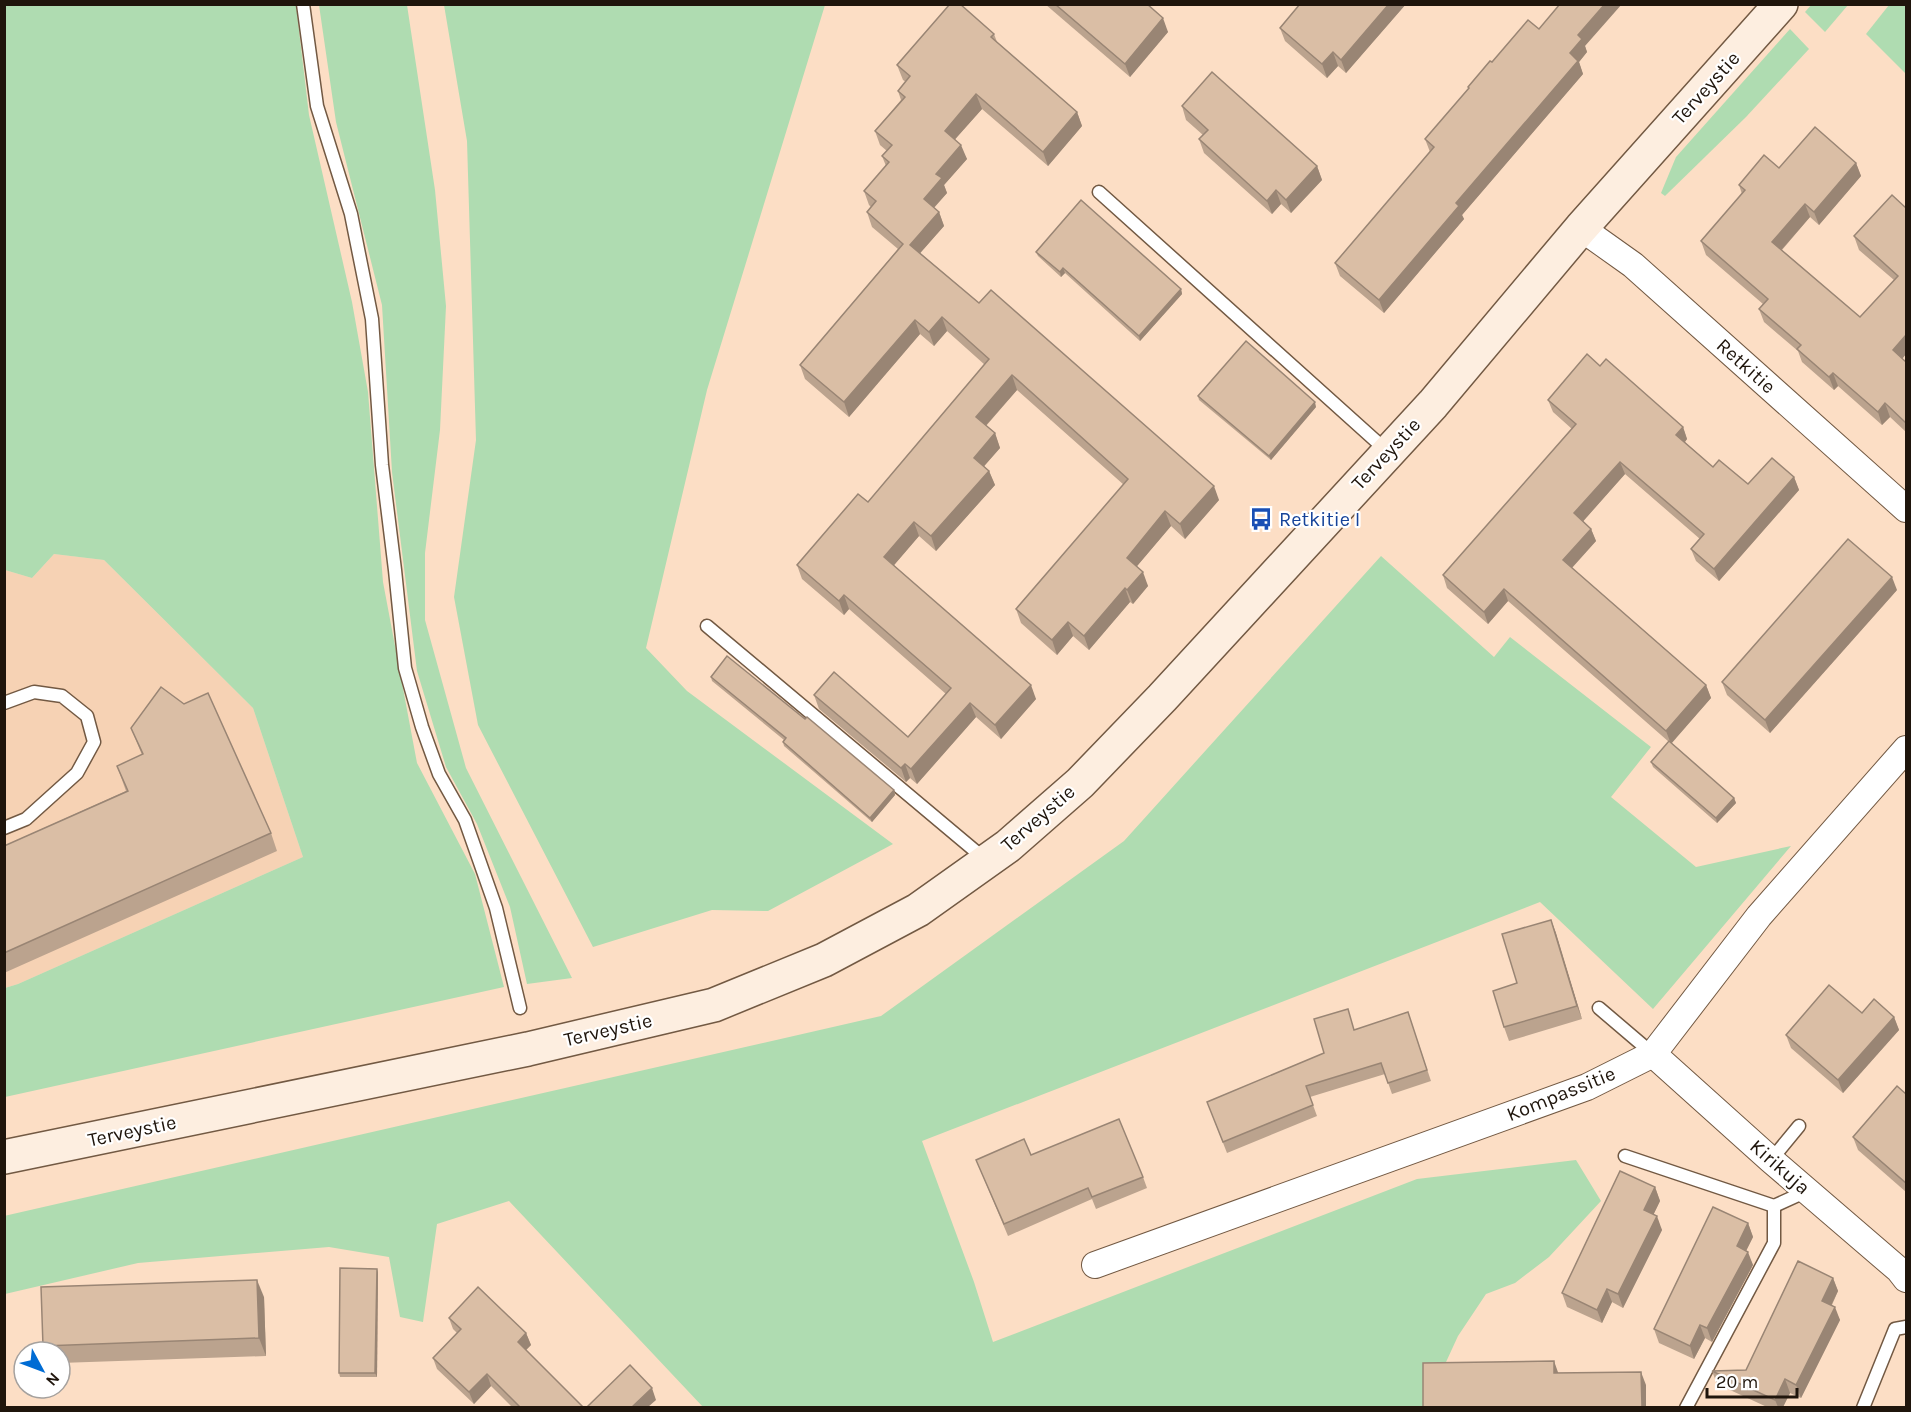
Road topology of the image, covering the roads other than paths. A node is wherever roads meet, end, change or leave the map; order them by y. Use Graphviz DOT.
graph roads {
  1 [pos="303,4"];
  2 [pos="1781,4"];
  3 [pos="1099,192"];
  4 [pos="1581,228"];
  5 [pos="1388,452"];
  6 [pos="1906,509"];
  7 [pos="707,626"];
  8 [pos="4,703"];
  9 [pos="1906,749"];
  10 [pos="4,828"];
  11 [pos="987,861"];
  12 [pos="520,1008"];
  13 [pos="1599,1008"];
  14 [pos="1653,1054"];
  15 [pos="1799,1126"];
  16 [pos="1625,1156"];
  17 [pos="4,1157"];
  18 [pos="1771,1160"];
  19 [pos="1807,1191"];
  20 [pos="1774,1206"];
  21 [pos="1095,1265"];
  22 [pos="1906,1279"];
  23 [pos="1906,1327"];
  24 [pos="1686,1407"];
  25 [pos="1863,1407"];
  1 -- 12 [label="lane"];
  2 -- 4 [label="main road, Terveystie"];
  3 -- 5 [label="lane"];
  4 -- 5 [label="main road, Terveystie"];
  4 -- 6 [label="street, Retkitie"];
  5 -- 11 [label="main road, Terveystie"];
  7 -- 11 [label="lane"];
  8 -- 10 [label="lane"];
  9 -- 14 [label="street, Kompassitie"];
  11 -- 17 [label="main road, Terveystie"];
  13 -- 14 [label="lane"];
  14 -- 18 [label="street, Kirikuja"];
  14 -- 21 [label="street, Kompassitie"];
  15 -- 18 [label="lane"];
  16 -- 20 [label="lane"];
  18 -- 19 [label="street, Kirikuja"];
  19 -- 20 [label="lane"];
  19 -- 22 [label="street, Kirikuja"];
  20 -- 24 [label="lane"];
  23 -- 25 [label="lane"];
}
